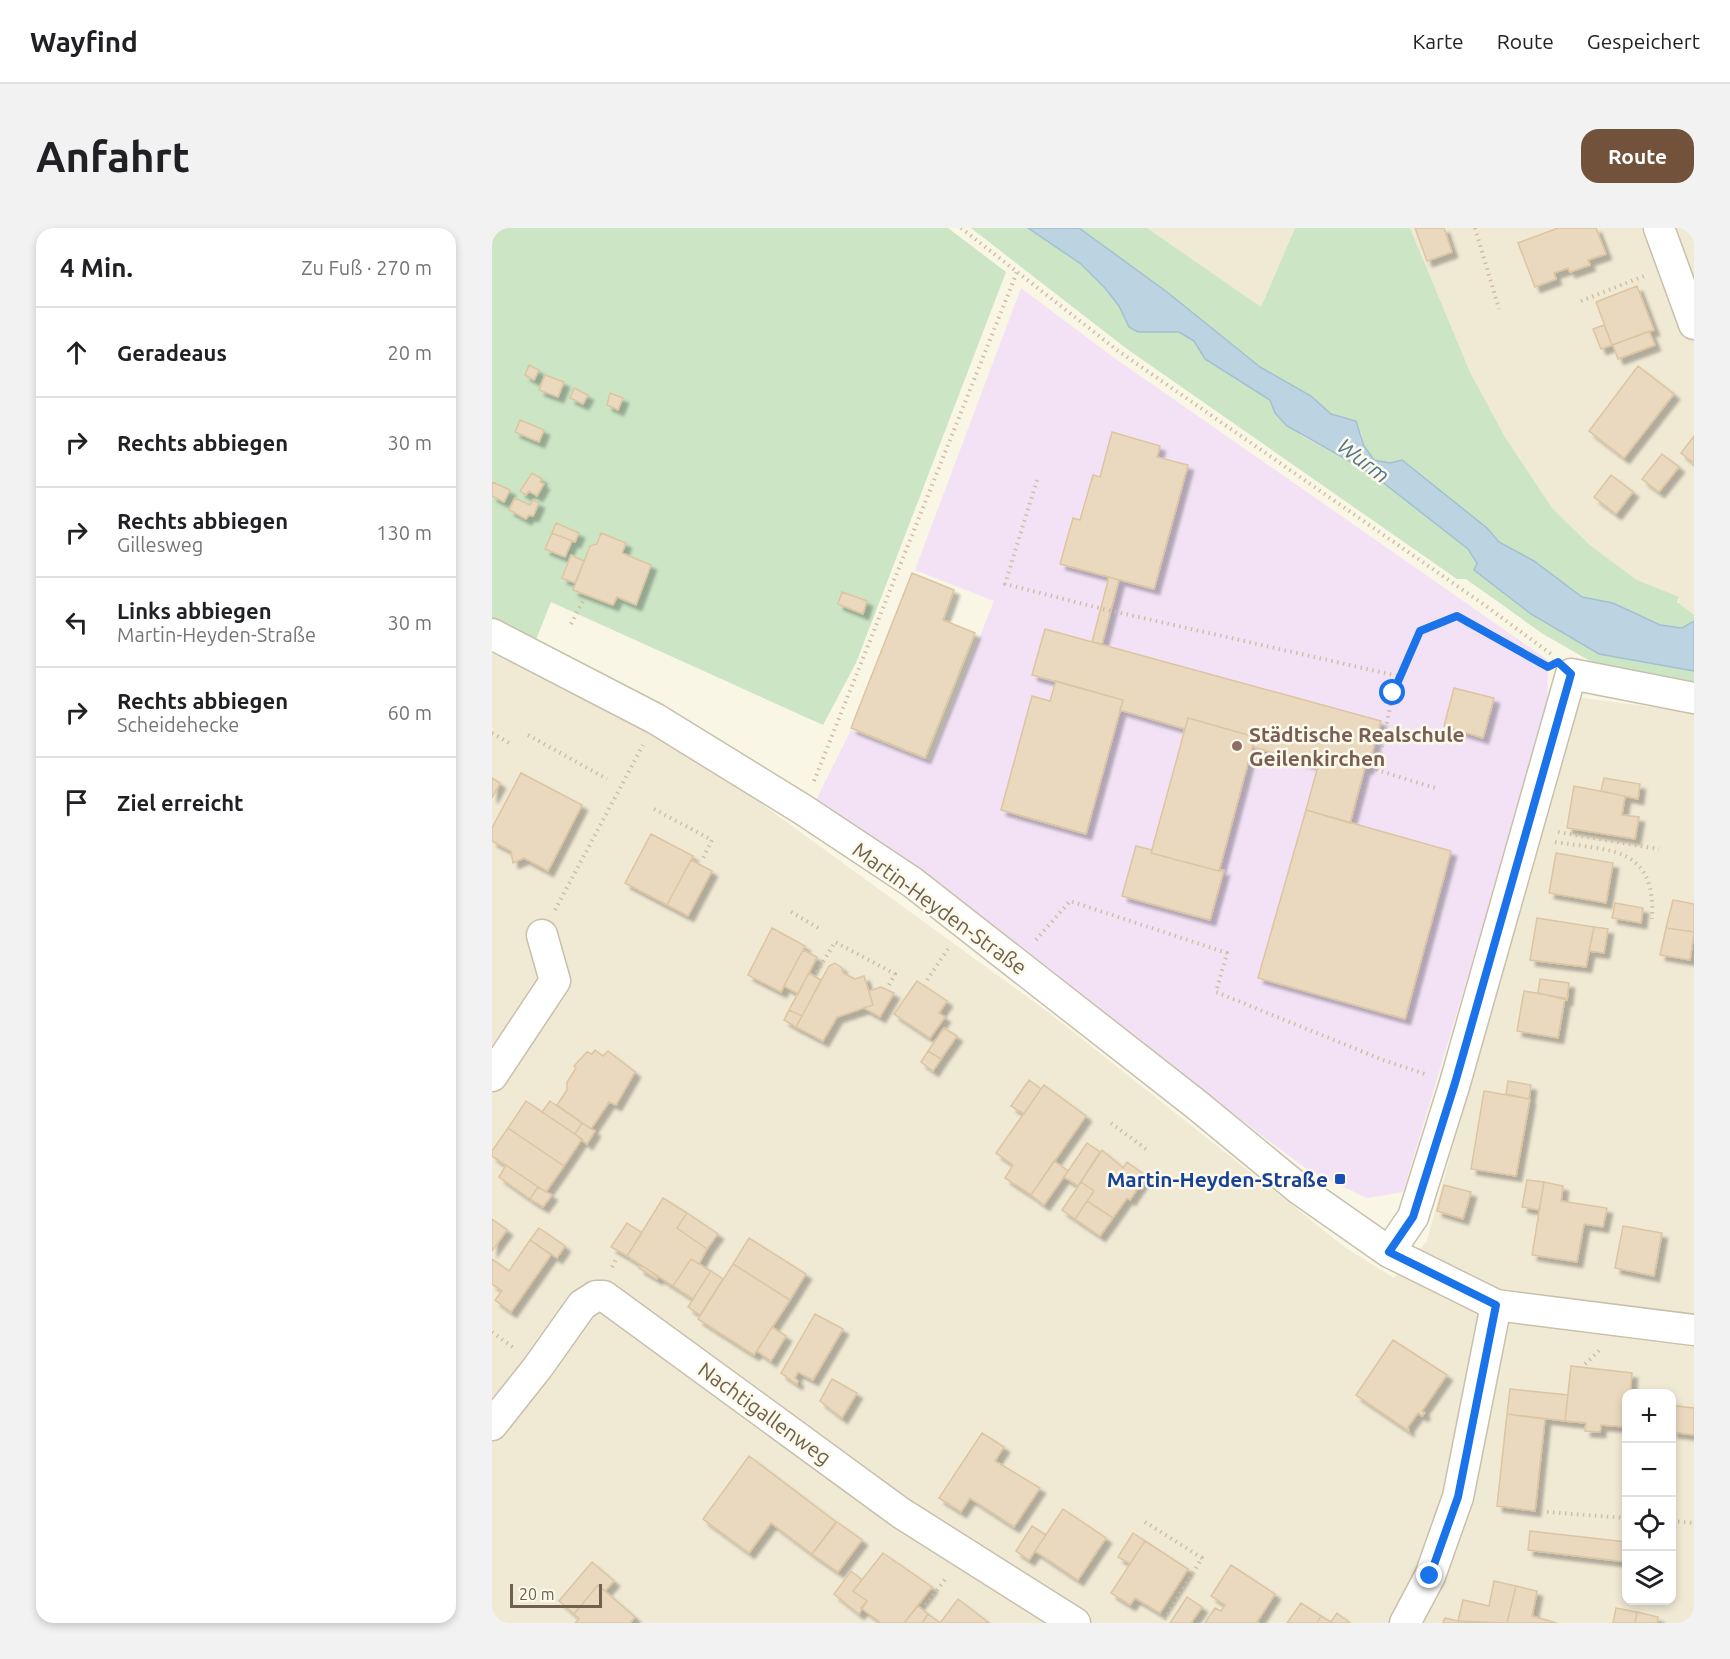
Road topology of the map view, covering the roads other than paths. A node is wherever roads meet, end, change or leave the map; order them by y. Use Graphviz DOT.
graph roads {
  1 [pos="1659,228"];
  2 [pos="1694,324"];
  3 [pos="492,634"];
  4 [pos="1694,698"];
  5 [pos="542,935"];
  6 [pos="492,1076"];
  7 [pos="1389,1252"];
  8 [pos="1496,1305"];
  9 [pos="1694,1330"];
  10 [pos="492,1425"];
  11 [pos="1075,1623"];
  12 [pos="1405,1623"];
  1 -- 2 [label="street"];
  3 -- 7 [label="street, Martin-Heyden-Straße"];
  4 -- 7 [label="street"];
  5 -- 6 [label="street"];
  7 -- 8 [label="street, Martin-Heyden-Straße"];
  8 -- 9 [label="street, Martin-Heyden-Straße"];
  8 -- 12 [label="street"];
  10 -- 11 [label="street, Nachtigallenweg"];
}
